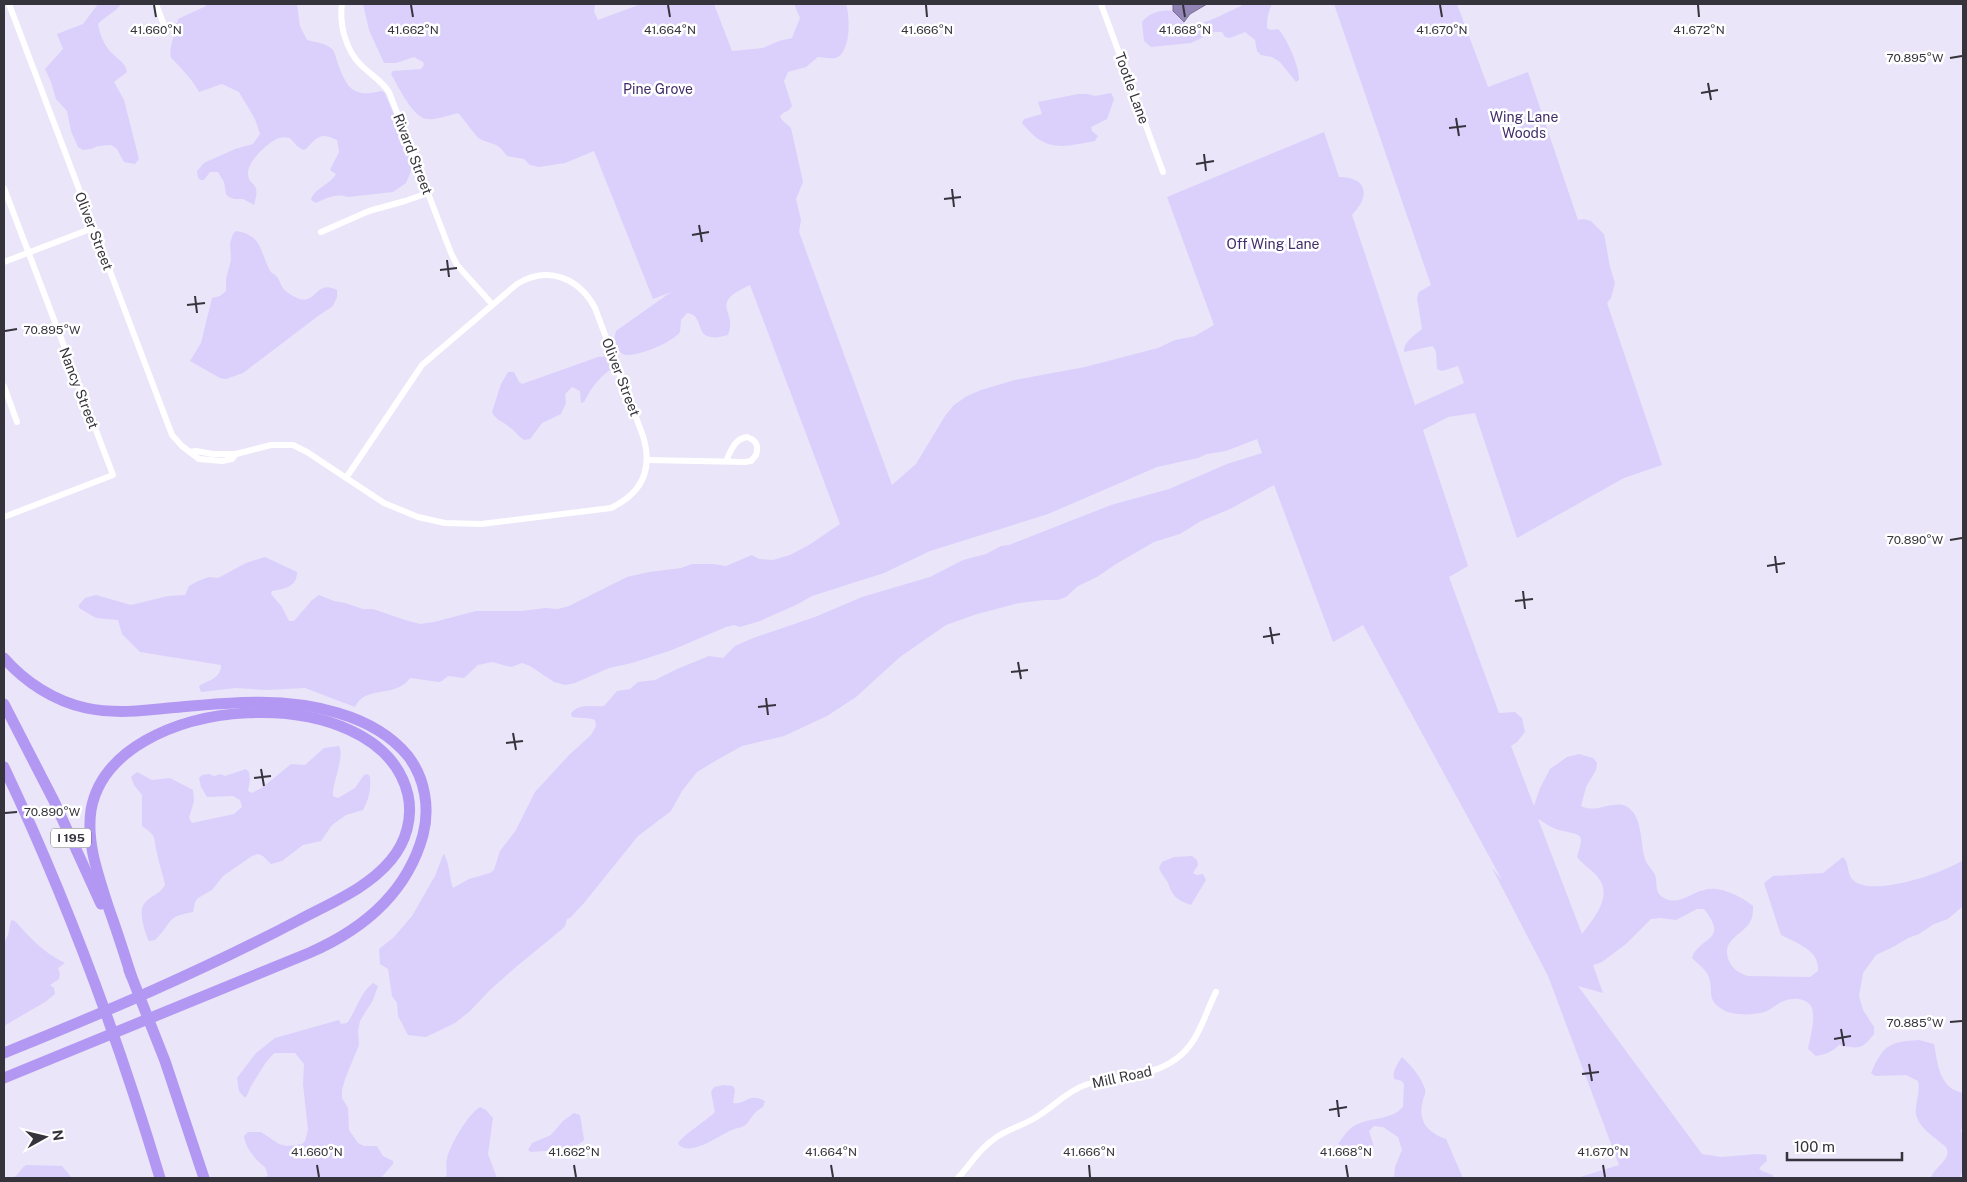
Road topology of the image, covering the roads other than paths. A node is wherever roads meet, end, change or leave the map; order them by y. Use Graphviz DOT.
graph roads {
  1 [pos="9,4"];
  2 [pos="156,4"];
  3 [pos="342,4"];
  4 [pos="1100,4"];
  5 [pos="164,25"];
  6 [pos="1163,172"];
  7 [pos="4,188"];
  8 [pos="428,193"];
  9 [pos="93,228"];
  10 [pos="321,232"];
  11 [pos="28,253"];
  12 [pos="4,262"];
  13 [pos="492,304"];
  14 [pos="4,386"];
  15 [pos="18,422"];
  16 [pos="647,460"];
  17 [pos="726,461"];
  18 [pos="346,478"];
  19 [pos="4,517"];
  20 [pos="4,658"];
  21 [pos="4,704"];
  22 [pos="4,767"];
  23 [pos="131,975"];
  24 [pos="1216,992"];
  25 [pos="4,1053"];
  26 [pos="4,1078"];
  27 [pos="160,1178"];
  28 [pos="204,1178"];
  29 [pos="958,1178"];
  1 -- 9 [label="street, Oliver Street"];
  2 -- 5 [label="street"];
  3 -- 8 [label="street, Rivard Street"];
  4 -- 6 [label="street, Tootle Lane"];
  7 -- 11 [label="street, Nancy Street"];
  8 -- 10 [label="street"];
  8 -- 13 [label="street, Rivard Street"];
  9 -- 11 [label="street"];
  9 -- 18 [label="street, Oliver Street"];
  11 -- 12 [label="street"];
  11 -- 19 [label="street, Nancy Street"];
  13 -- 16 [label="street, Oliver Street"];
  13 -- 18 [label="street, Oliver Street"];
  14 -- 15 [label="street"];
  16 -- 17 [label="street"];
  16 -- 18 [label="street, Oliver Street"];
  17 -- 17 [label="street"];
  20 -- 26 [label="highway"];
  21 -- 23 [label="highway, I 195"];
  22 -- 27 [label="highway, I 195"];
  23 -- 25 [label="highway"];
  23 -- 28 [label="highway, I 195"];
  24 -- 29 [label="street, Mill Road"];
}
